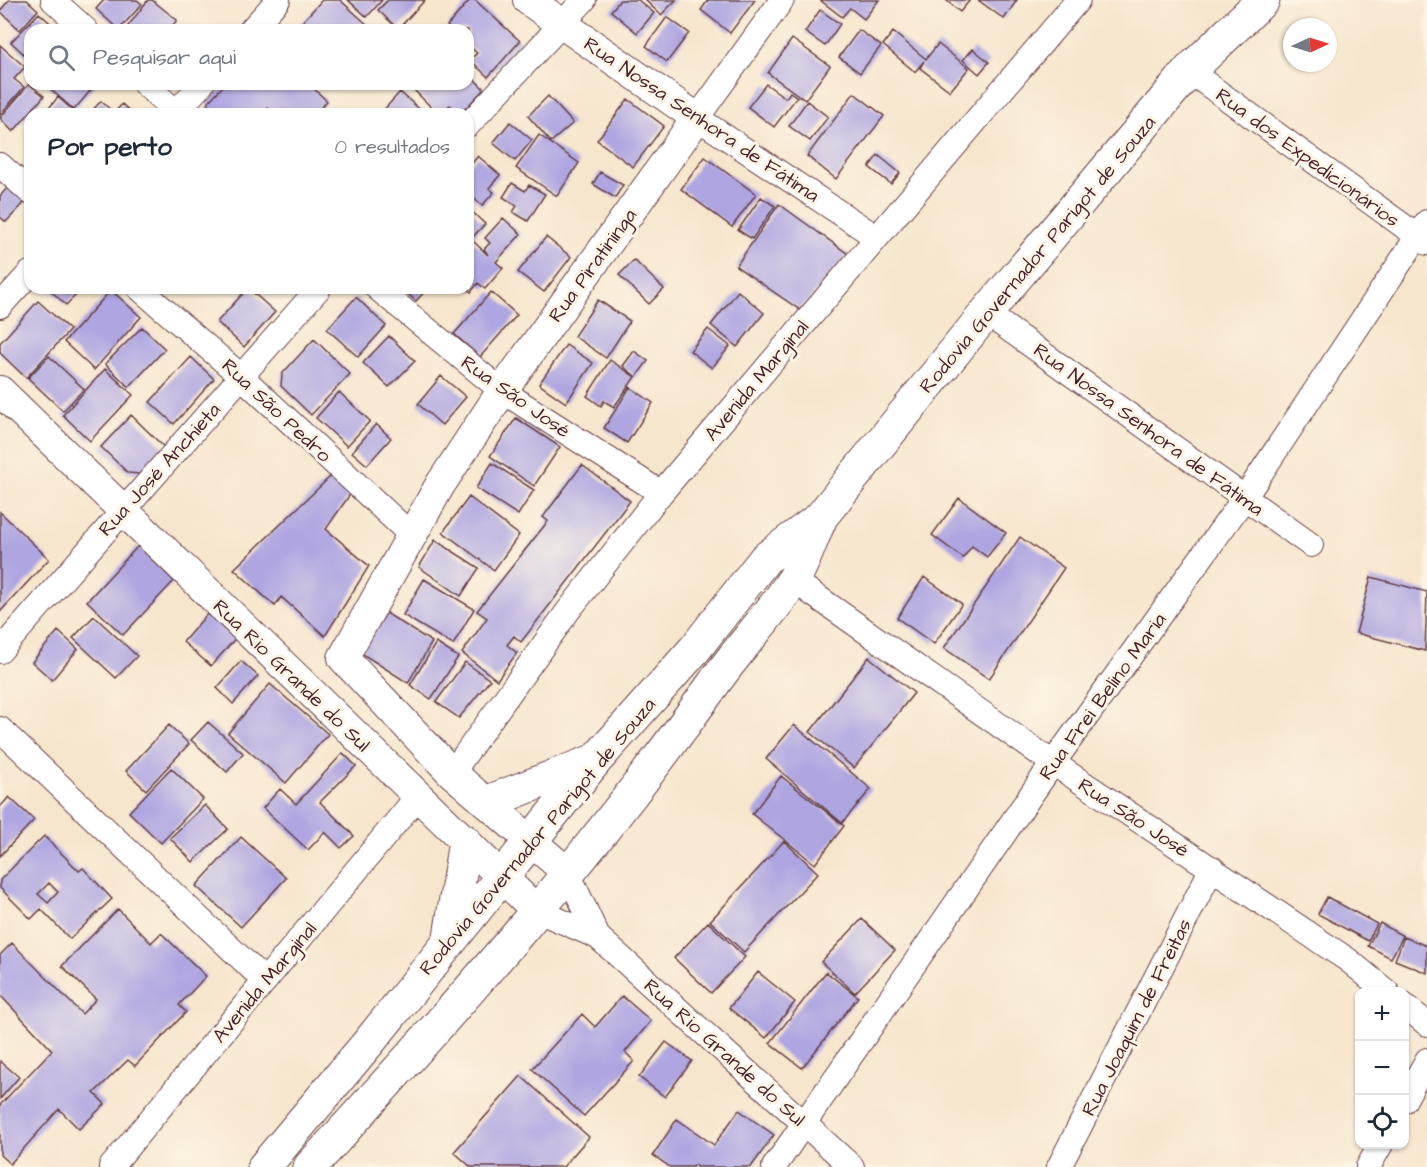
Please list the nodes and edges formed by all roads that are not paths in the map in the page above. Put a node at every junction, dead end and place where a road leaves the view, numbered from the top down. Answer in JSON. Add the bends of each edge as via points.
{"nodes":[{"id":1,"x":53,"y":0,"type":"edge"},
{"id":2,"x":278,"y":0,"type":"edge"},
{"id":3,"x":528,"y":0,"type":"edge"},
{"id":4,"x":584,"y":0,"type":"edge"},
{"id":5,"x":782,"y":0,"type":"edge"},
{"id":6,"x":1078,"y":0,"type":"edge"},
{"id":7,"x":1263,"y":0,"type":"edge"},
{"id":8,"x":79,"y":24,"type":"edge"},
{"id":9,"x":256,"y":24,"type":"edge"},
{"id":10,"x":562,"y":24,"type":"junction"},
{"id":11,"x":1189,"y":70,"type":"junction"},
{"id":12,"x":151,"y":90,"type":"edge"},
{"id":13,"x":197,"y":90,"type":"edge"},
{"id":14,"x":171,"y":108,"type":"edge"},
{"id":15,"x":180,"y":108,"type":"edge"},
{"id":16,"x":697,"y":118,"type":"junction"},
{"id":17,"x":474,"y":119,"type":"edge"},
{"id":18,"x":0,"y":165,"type":"edge"},
{"id":19,"x":24,"y":187,"type":"edge"},
{"id":20,"x":1424,"y":234,"type":"edge"},
{"id":21,"x":876,"y":237,"type":"junction"},
{"id":22,"x":24,"y":280,"type":"edge"},
{"id":23,"x":146,"y":294,"type":"edge"},
{"id":24,"x":314,"y":294,"type":"edge"},
{"id":25,"x":385,"y":294,"type":"edge"},
{"id":26,"x":0,"y":306,"type":"edge"},
{"id":27,"x":986,"y":313,"type":"junction"},
{"id":28,"x":242,"y":377,"type":"junction"},
{"id":29,"x":0,"y":391,"type":"edge"},
{"id":30,"x":502,"y":391,"type":"junction"},
{"id":31,"x":661,"y":493,"type":"junction"},
{"id":32,"x":1245,"y":497,"type":"junction"},
{"id":33,"x":122,"y":510,"type":"junction"},
{"id":34,"x":820,"y":518,"type":"junction"},
{"id":35,"x":411,"y":535,"type":"junction"},
{"id":36,"x":1311,"y":545,"type":"dead end"},
{"id":37,"x":793,"y":580,"type":"junction"},
{"id":38,"x":0,"y":651,"type":"edge"},
{"id":39,"x":0,"y":729,"type":"edge"},
{"id":40,"x":596,"y":760,"type":"junction"},
{"id":41,"x":1053,"y":763,"type":"junction"},
{"id":42,"x":452,"y":773,"type":"junction"},
{"id":43,"x":417,"y":796,"type":"junction"},
{"id":44,"x":488,"y":802,"type":"junction"},
{"id":45,"x":465,"y":842,"type":"junction"},
{"id":46,"x":532,"y":842,"type":"junction"},
{"id":47,"x":1212,"y":868,"type":"junction"},
{"id":48,"x":567,"y":873,"type":"junction"},
{"id":49,"x":501,"y":878,"type":"junction"},
{"id":50,"x":536,"y":910,"type":"junction"},
{"id":51,"x":598,"y":937,"type":"junction"},
{"id":52,"x":450,"y":939,"type":"junction"},
{"id":53,"x":265,"y":981,"type":"junction"},
{"id":54,"x":1381,"y":987,"type":"edge"},
{"id":55,"x":1409,"y":1009,"type":"edge"},
{"id":56,"x":1427,"y":1023,"type":"edge"},
{"id":57,"x":1427,"y":1060,"type":"edge"},
{"id":58,"x":1407,"y":1095,"type":"edge"},
{"id":59,"x":805,"y":1124,"type":"junction"},
{"id":60,"x":1378,"y":1149,"type":"edge"},
{"id":61,"x":111,"y":1167,"type":"edge"},
{"id":62,"x":264,"y":1167,"type":"edge"},
{"id":63,"x":310,"y":1167,"type":"edge"},
{"id":64,"x":774,"y":1167,"type":"edge"},
{"id":65,"x":852,"y":1167,"type":"edge"},
{"id":66,"x":1059,"y":1167,"type":"edge"},
{"id":67,"x":1368,"y":1167,"type":"edge"}],
"edges":[{"from":1,"to":8,"type":"street"},
{"from":2,"to":9,"type":"street"},
{"from":3,"to":10,"type":"street","name":"Rua Nossa Senhora de Fátima"},
{"from":4,"to":10,"type":"street"},
{"from":5,"to":16,"type":"street","name":"Rua Piratininga"},
{"from":6,"to":21,"type":"street","name":"Avenida Marginal"},
{"from":7,"to":11,"type":"main road","name":"Rodovia Governador Parigot de Souza"},
{"from":10,"to":16,"type":"street","name":"Rua Nossa Senhora de Fátima"},
{"from":10,"to":17,"type":"street"},
{"from":11,"to":20,"type":"street","name":"Rua dos Expedicionários"},
{"from":11,"to":27,"type":"main road","name":"Rodovia Governador Parigot de Souza"},
{"from":12,"to":14,"type":"street"},
{"from":13,"to":15,"type":"street"},
{"from":16,"to":21,"type":"street","name":"Rua Nossa Senhora de Fátima"},
{"from":16,"to":30,"type":"street","name":"Rua Piratininga"},
{"from":18,"to":19,"type":"street"},
{"from":20,"to":32,"type":"street","name":"Rua Frei Belino Maria"},
{"from":21,"to":31,"type":"street","name":"Avenida Marginal"},
{"from":22,"to":26,"type":"street"},
{"from":23,"to":28,"type":"street","name":"Rua São Pedro"},
{"from":24,"to":28,"type":"street","name":"Rua José Anchieta"},
{"from":25,"to":30,"type":"street","name":"Rua São José"},
{"from":27,"to":32,"type":"street","name":"Rua Nossa Senhora de Fátima"},
{"from":27,"to":34,"type":"main road","name":"Rodovia Governador Parigot de Souza"},
{"from":28,"to":33,"type":"street","name":"Rua José Anchieta"},
{"from":28,"to":35,"type":"street","name":"Rua São Pedro"},
{"from":29,"to":33,"type":"street","name":"Rua Rio Grande do Sul"},
{"from":30,"to":31,"type":"street","name":"Rua São José"},
{"from":30,"to":35,"type":"street","name":"Rua Piratininga"},
{"from":31,"to":42,"type":"street","name":"Avenida Marginal","via":[[568,610]]},
{"from":32,"to":36,"type":"street","name":"Rua Nossa Senhora de Fátima"},
{"from":32,"to":41,"type":"street","name":"Rua Frei Belino Maria"},
{"from":33,"to":38,"type":"street","name":"Rua José Anchieta"},
{"from":33,"to":43,"type":"street","name":"Rua Rio Grande do Sul"},
{"from":34,"to":37,"type":"main road","name":"Rodovia Governador Parigot de Souza"},
{"from":34,"to":40,"type":"main road","name":"Rodovia Governador Parigot de Souza","via":[[765,559],[694,650]]},
{"from":35,"to":42,"type":"street","name":"Rua Piratininga","via":[[343,658]]},
{"from":37,"to":41,"type":"street","name":"Rua São José"},
{"from":37,"to":48,"type":"main road","name":"Rodovia Governador Parigot de Souza","via":[[676,737]]},
{"from":39,"to":53,"type":"street"},
{"from":40,"to":44,"type":"main road"},
{"from":40,"to":46,"type":"main road","name":"Rodovia Governador Parigot de Souza"},
{"from":41,"to":47,"type":"street","name":"Rua São José"},
{"from":41,"to":59,"type":"street","name":"Rua Frei Belino Maria"},
{"from":42,"to":44,"type":"street"},
{"from":43,"to":45,"type":"street","name":"Rua Rio Grande do Sul"},
{"from":43,"to":53,"type":"street","name":"Avenida Marginal"},
{"from":44,"to":46,"type":"street"},
{"from":45,"to":49,"type":"street","name":"Rua Rio Grande do Sul"},
{"from":45,"to":52,"type":"main road"},
{"from":46,"to":48,"type":"street"},
{"from":46,"to":49,"type":"main road","name":"Rodovia Governador Parigot de Souza"},
{"from":47,"to":54,"type":"street","name":"Rua São José","via":[[1348,960]]},
{"from":47,"to":66,"type":"street","name":"Rua Joaquim de Freitas"},
{"from":48,"to":50,"type":"main road","name":"Rodovia Governador Parigot de Souza"},
{"from":48,"to":51,"type":"street","name":"Rua Rio Grande do Sul"},
{"from":49,"to":50,"type":"street","name":"Rua Rio Grande do Sul"},
{"from":49,"to":52,"type":"main road","name":"Rodovia Governador Parigot de Souza"},
{"from":50,"to":51,"type":"street","name":"Rua Rio Grande do Sul"},
{"from":50,"to":63,"type":"main road","name":"Rodovia Governador Parigot de Souza","via":[[411,1057]]},
{"from":51,"to":59,"type":"street","name":"Rua Rio Grande do Sul"},
{"from":52,"to":62,"type":"main road","name":"Rodovia Governador Parigot de Souza"},
{"from":53,"to":61,"type":"street","name":"Avenida Marginal"},
{"from":55,"to":56,"type":"street"},
{"from":57,"to":58,"type":"street"},
{"from":59,"to":64,"type":"street","name":"Rua Frei Belino Maria"},
{"from":59,"to":65,"type":"street","name":"Rua Rio Grande do Sul"},
{"from":60,"to":67,"type":"street"}]}
